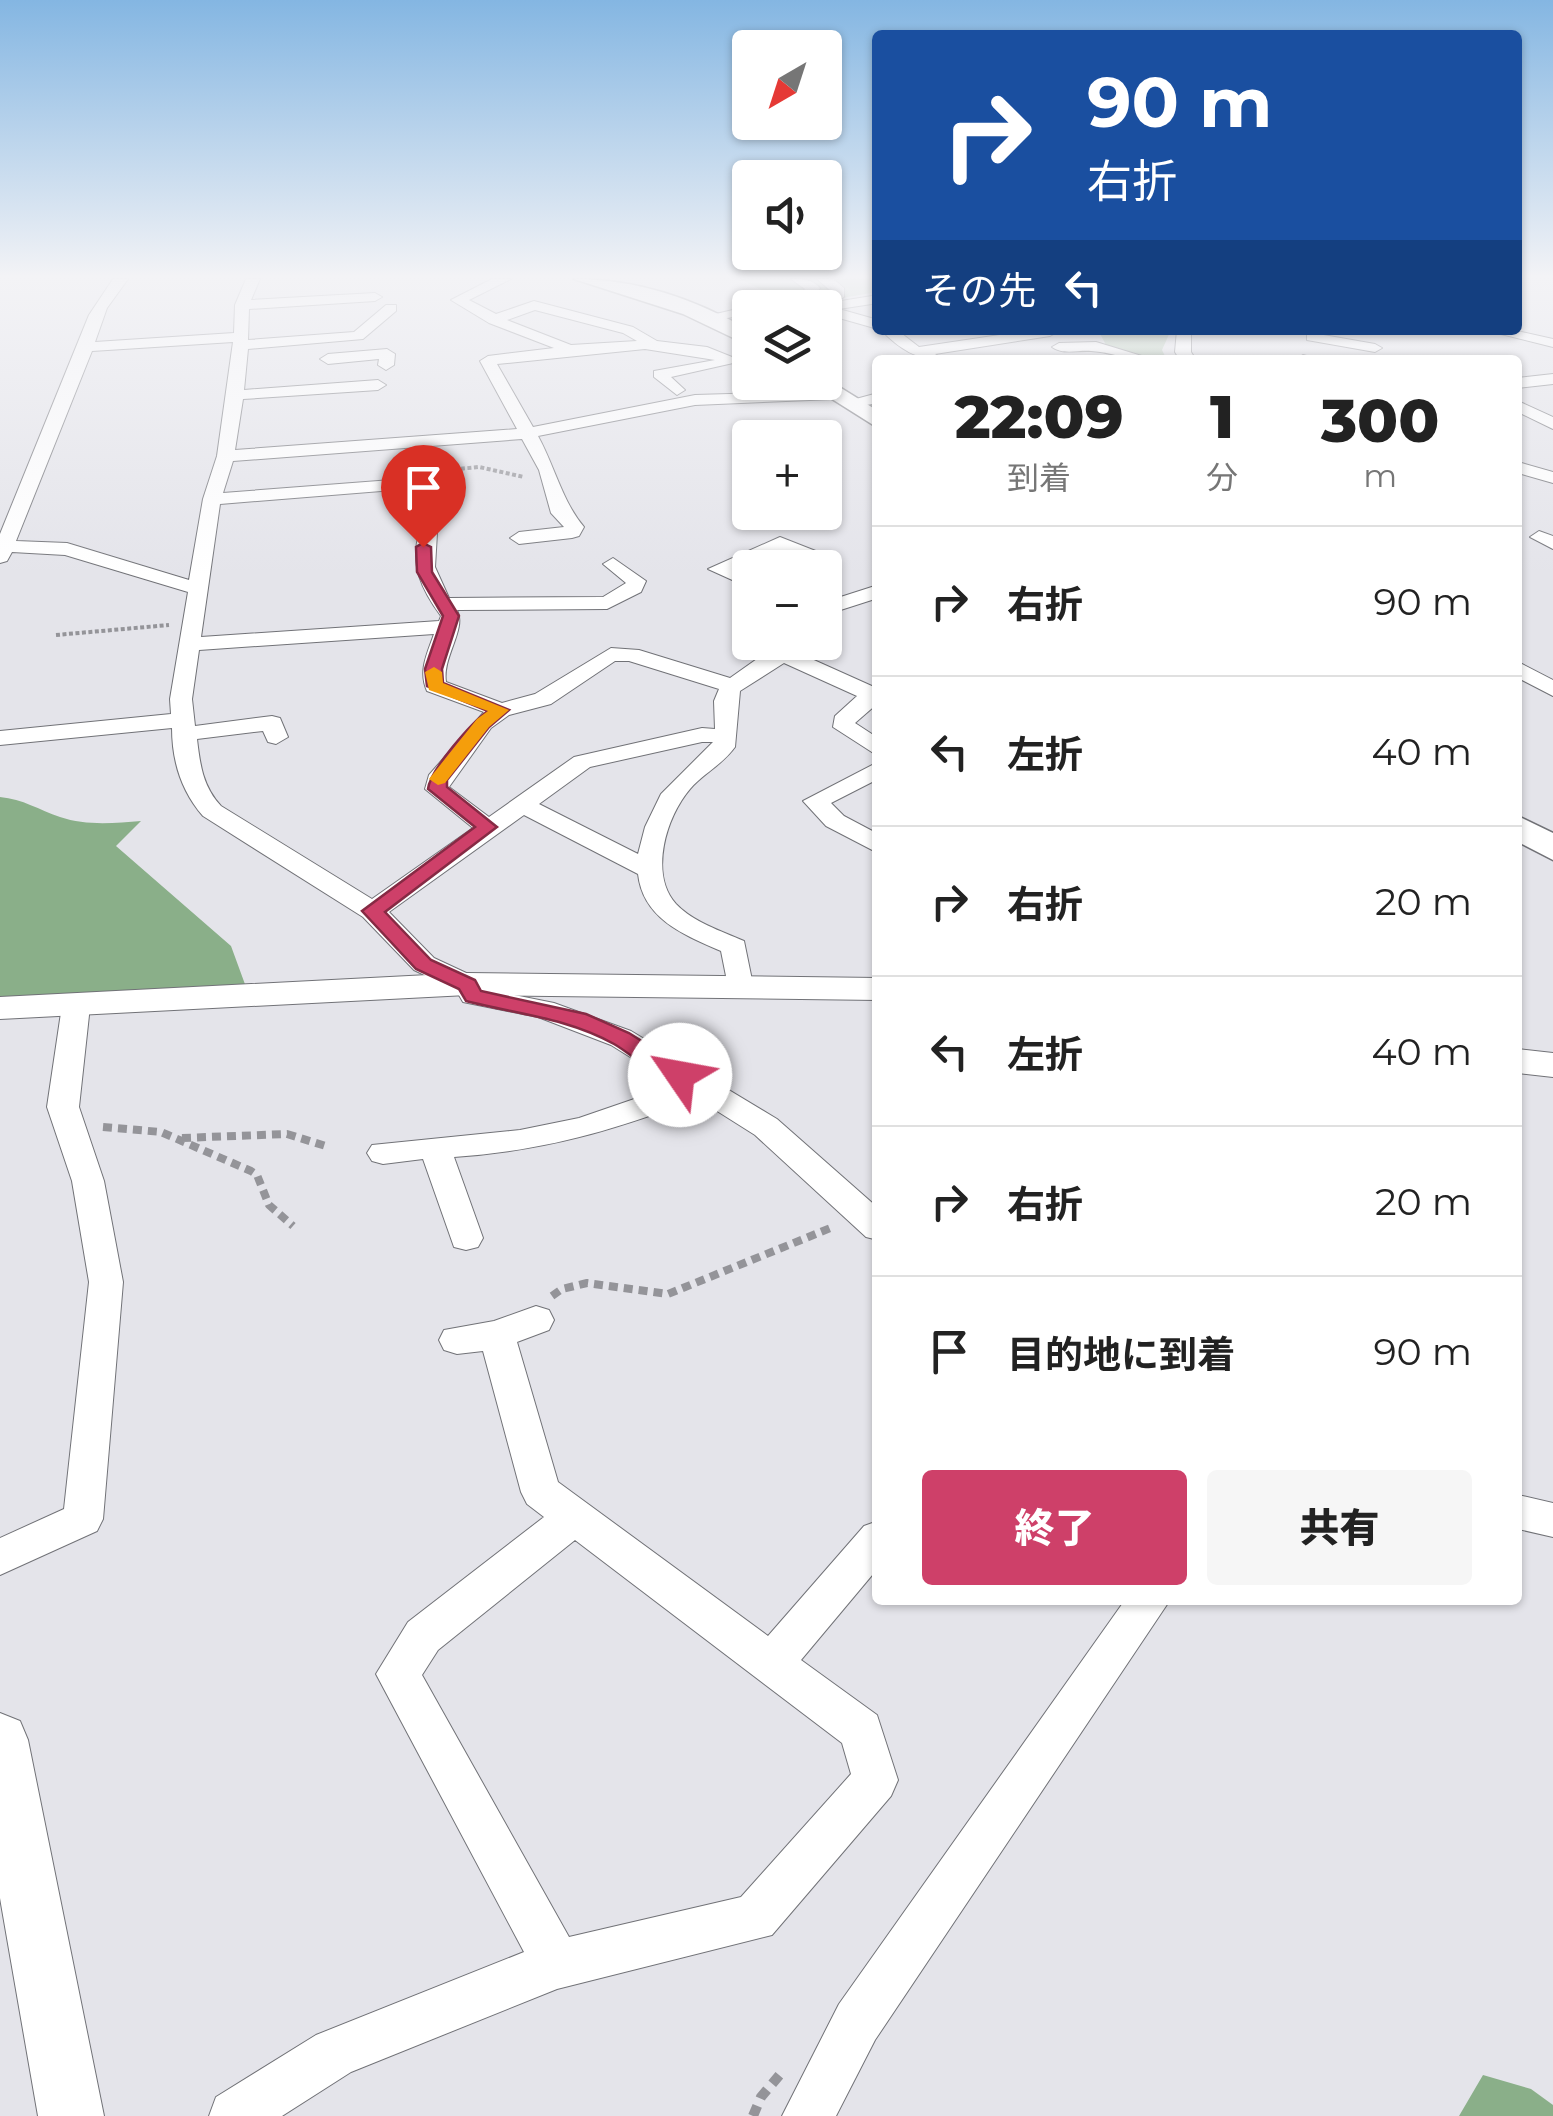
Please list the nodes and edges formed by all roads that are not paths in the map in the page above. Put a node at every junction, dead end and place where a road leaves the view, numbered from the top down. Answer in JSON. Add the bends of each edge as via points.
{"nodes":[{"id":1,"x":73,"y":378,"type":"edge"},
{"id":2,"x":238,"y":378,"type":"edge"},
{"id":3,"x":507,"y":378,"type":"edge"},
{"id":4,"x":663,"y":378,"type":"edge"},
{"id":5,"x":1553,"y":380,"type":"edge"},
{"id":6,"x":1522,"y":383,"type":"edge"},
{"id":7,"x":378,"y":386,"type":"dead end"},
{"id":8,"x":677,"y":390,"type":"dead end"},
{"id":9,"x":235,"y":394,"type":"junction"},
{"id":10,"x":858,"y":400,"type":"edge"},
{"id":11,"x":1522,"y":408,"type":"edge"},
{"id":12,"x":1553,"y":424,"type":"edge"},
{"id":13,"x":529,"y":433,"type":"junction"},
{"id":14,"x":226,"y":456,"type":"junction"},
{"id":15,"x":1522,"y":467,"type":"edge"},
{"id":16,"x":1553,"y":478,"type":"edge"},
{"id":17,"x":432,"y":484,"type":"road end"},
{"id":18,"x":212,"y":499,"type":"junction"},
{"id":19,"x":428,"y":533,"type":"dead end"},
{"id":20,"x":519,"y":538,"type":"dead end"},
{"id":21,"x":1,"y":550,"type":"edge"},
{"id":22,"x":763,"y":550,"type":"edge"},
{"id":23,"x":800,"y":550,"type":"edge"},
{"id":24,"x":732,"y":563,"type":"edge"},
{"id":25,"x":613,"y":564,"type":"dead end"},
{"id":26,"x":732,"y":575,"type":"edge"},
{"id":27,"x":199,"y":588,"type":"junction"},
{"id":28,"x":872,"y":592,"type":"edge"},
{"id":29,"x":842,"y":603,"type":"edge"},
{"id":30,"x":442,"y":604,"type":"junction"},
{"id":31,"x":450,"y":627,"type":"junction"},
{"id":32,"x":192,"y":633,"type":"junction"},
{"id":33,"x":770,"y":660,"type":"edge"},
{"id":34,"x":809,"y":660,"type":"edge"},
{"id":35,"x":1522,"y":672,"type":"edge"},
{"id":36,"x":731,"y":686,"type":"junction"},
{"id":37,"x":1553,"y":689,"type":"edge"},
{"id":38,"x":501,"y":710,"type":"junction"},
{"id":39,"x":182,"y":727,"type":"junction"},
{"id":40,"x":727,"y":736,"type":"junction"},
{"id":41,"x":276,"y":737,"type":"dead end"},
{"id":42,"x":0,"y":738,"type":"edge"},
{"id":43,"x":872,"y":745,"type":"edge"},
{"id":44,"x":872,"y":772,"type":"edge"},
{"id":45,"x":521,"y":804,"type":"junction"},
{"id":46,"x":487,"y":827,"type":"junction"},
{"id":47,"x":1522,"y":830,"type":"edge"},
{"id":48,"x":872,"y":842,"type":"edge"},
{"id":49,"x":1553,"y":849,"type":"edge"},
{"id":50,"x":652,"y":871,"type":"junction"},
{"id":51,"x":372,"y":911,"type":"junction"},
{"id":52,"x":467,"y":984,"type":"junction"},
{"id":53,"x":739,"y":985,"type":"junction"},
{"id":54,"x":872,"y":989,"type":"edge"},
{"id":55,"x":76,"y":1006,"type":"junction"},
{"id":56,"x":0,"y":1008,"type":"edge"},
{"id":57,"x":1522,"y":1061,"type":"edge"},
{"id":58,"x":1553,"y":1065,"type":"edge"},
{"id":59,"x":697,"y":1088,"type":"junction"},
{"id":60,"x":434,"y":1147,"type":"junction"},
{"id":61,"x":383,"y":1153,"type":"dead end"},
{"id":62,"x":870,"y":1222,"type":"edge"},
{"id":63,"x":466,"y":1238,"type":"dead end"},
{"id":64,"x":497,"y":1332,"type":"road end"},
{"id":65,"x":1522,"y":1513,"type":"edge"},
{"id":66,"x":574,"y":1517,"type":"junction"},
{"id":67,"x":1553,"y":1520,"type":"edge"},
{"id":68,"x":872,"y":1545,"type":"edge"},
{"id":69,"x":0,"y":1557,"type":"edge"},
{"id":70,"x":1146,"y":1605,"type":"edge"},
{"id":71,"x":771,"y":1664,"type":"junction"},
{"id":72,"x":0,"y":1740,"type":"edge"},
{"id":73,"x":557,"y":1964,"type":"junction"},
{"id":74,"x":72,"y":2116,"type":"edge"},
{"id":75,"x":236,"y":2116,"type":"edge"},
{"id":76,"x":808,"y":2116,"type":"edge"}],
"edges":[{"from":1,"to":21,"type":"street"},
{"from":2,"to":9,"type":"street"},
{"from":3,"to":13,"type":"street"},
{"from":4,"to":8,"type":"street"},
{"from":5,"to":6,"type":"street"},
{"from":7,"to":9,"type":"street"},
{"from":9,"to":14,"type":"street"},
{"from":10,"to":13,"type":"street","via":[[695,400]]},
{"from":11,"to":12,"type":"street"},
{"from":13,"to":14,"type":"street"},
{"from":13,"to":20,"type":"street","via":[[560,513],[575,527]]},
{"from":14,"to":18,"type":"street"},
{"from":15,"to":16,"type":"street"},
{"from":17,"to":18,"type":"street"},
{"from":18,"to":27,"type":"street"},
{"from":19,"to":30,"type":"street","via":[[424,572]]},
{"from":21,"to":27,"type":"street","via":[[67,549]]},
{"from":22,"to":23,"type":"street","via":[[780,543]]},
{"from":24,"to":26,"type":"street","via":[[718,569]]},
{"from":25,"to":30,"type":"street","via":[[636,580],[608,603]]},
{"from":27,"to":32,"type":"street"},
{"from":28,"to":29,"type":"street"},
{"from":30,"to":31,"type":"street"},
{"from":31,"to":32,"type":"street"},
{"from":31,"to":38,"type":"street","via":[[433,669],[435,686]]},
{"from":32,"to":39,"type":"street"},
{"from":33,"to":36,"type":"street"},
{"from":34,"to":43,"type":"street","via":[[866,692],[869,700],[843,721]]},
{"from":35,"to":37,"type":"street"},
{"from":36,"to":38,"type":"street","via":[[612,654],[543,699]]},
{"from":36,"to":40,"type":"street"},
{"from":38,"to":46,"type":"street","via":[[438,780],[446,798]]},
{"from":39,"to":41,"type":"street","via":[[272,723]]},
{"from":39,"to":42,"type":"street"},
{"from":39,"to":51,"type":"street","via":[[198,797],[212,811]]},
{"from":40,"to":45,"type":"street","via":[[702,735],[582,762]]},
{"from":40,"to":50,"type":"street","via":[[666,804],[652,839]]},
{"from":44,"to":48,"type":"street","via":[[815,800],[835,821]]},
{"from":45,"to":46,"type":"street"},
{"from":45,"to":50,"type":"street"},
{"from":46,"to":51,"type":"street"},
{"from":47,"to":49,"type":"main road"},
{"from":50,"to":53,"type":"street","via":[[667,910],[734,947]]},
{"from":51,"to":52,"type":"street","via":[[424,964]]},
{"from":52,"to":53,"type":"street"},
{"from":52,"to":55,"type":"street"},
{"from":52,"to":59,"type":"street","via":[[473,996],[578,1019],[663,1062]]},
{"from":53,"to":54,"type":"street"},
{"from":55,"to":56,"type":"street"},
{"from":55,"to":69,"type":"street","via":[[64,1106],[88,1181],[106,1282],[84,1519]]},
{"from":57,"to":58,"type":"street"},
{"from":59,"to":60,"type":"street","via":[[584,1128]]},
{"from":59,"to":62,"type":"street","via":[[766,1127]]},
{"from":60,"to":61,"type":"street"},
{"from":60,"to":63,"type":"street"},
{"from":64,"to":66,"type":"street","via":[[540,1492]]},
{"from":65,"to":67,"type":"street"},
{"from":66,"to":71,"type":"street"},
{"from":66,"to":73,"type":"street","via":[[424,1636],[398,1674]]},
{"from":68,"to":71,"type":"street"},
{"from":70,"to":76,"type":"street","via":[[856,2022]]},
{"from":71,"to":73,"type":"street","via":[[861,1730],[875,1780],[756,1918]]},
{"from":72,"to":74,"type":"street"},
{"from":73,"to":75,"type":"street","via":[[334,2053]]}]}
